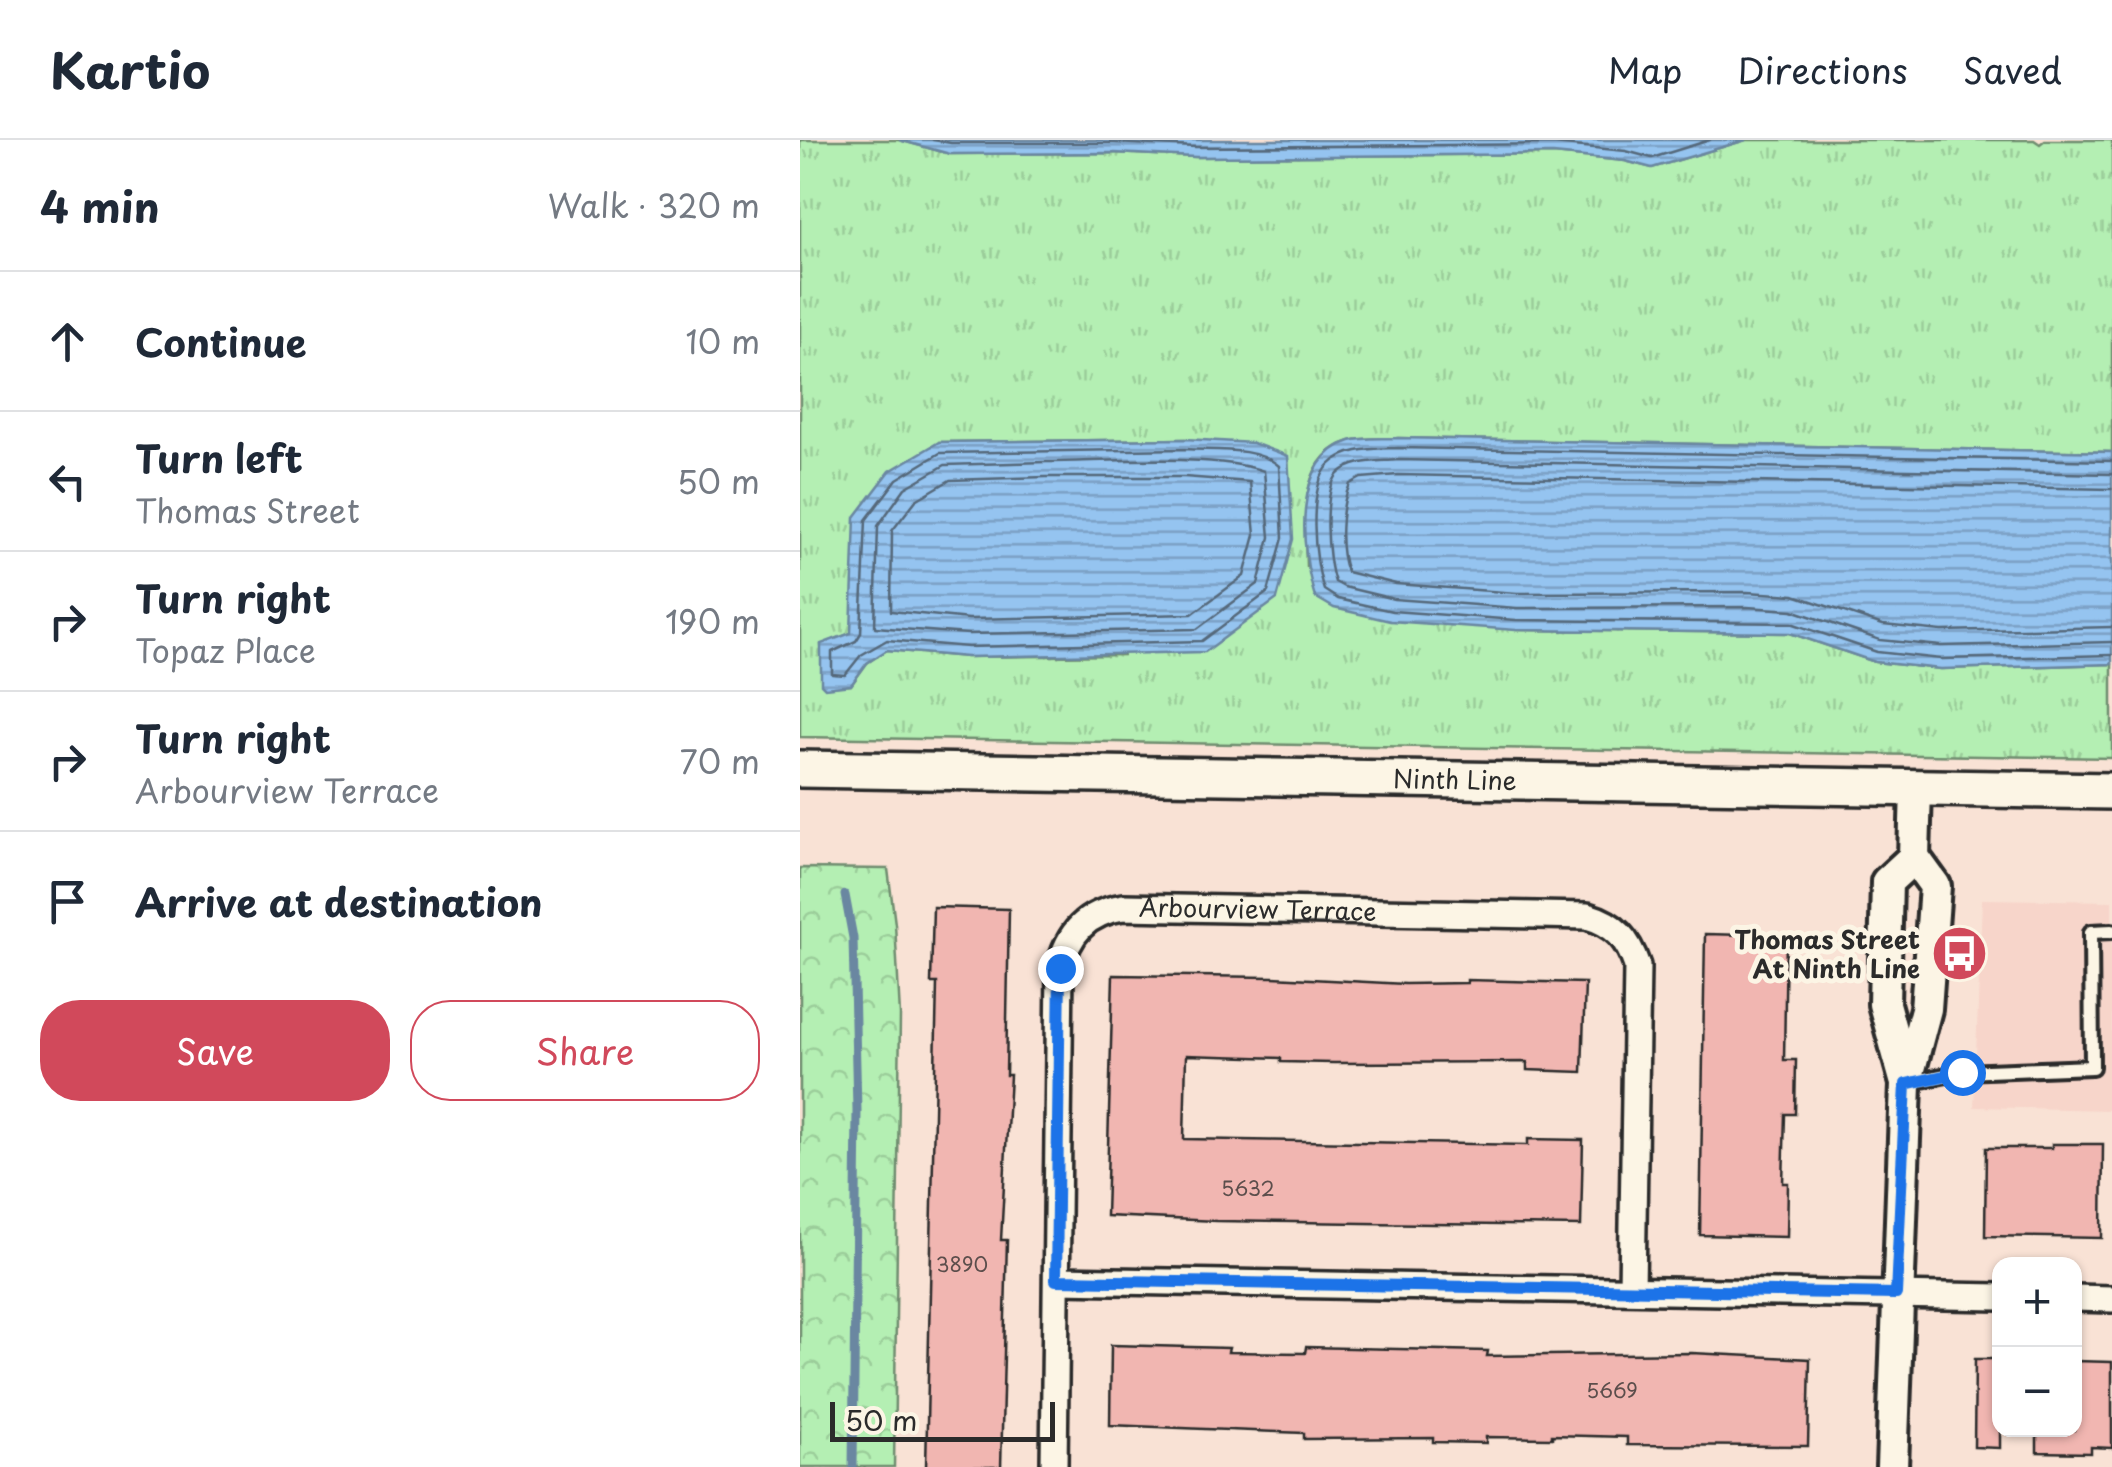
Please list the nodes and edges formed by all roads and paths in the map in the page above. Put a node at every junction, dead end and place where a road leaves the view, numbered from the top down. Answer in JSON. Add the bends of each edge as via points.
{"nodes":[{"id":1,"x":800,"y":769,"type":"edge"},
{"id":2,"x":1916,"y":788,"type":"junction"},
{"id":3,"x":2112,"y":791,"type":"edge"},
{"id":4,"x":1914,"y":857,"type":"junction"},
{"id":5,"x":2112,"y":932,"type":"edge"},
{"id":6,"x":1906,"y":1084,"type":"junction"},
{"id":7,"x":1056,"y":1280,"type":"junction"},
{"id":8,"x":1632,"y":1290,"type":"junction"},
{"id":9,"x":1896,"y":1294,"type":"junction"},
{"id":10,"x":1992,"y":1297,"type":"edge"},
{"id":11,"x":2082,"y":1298,"type":"edge"},
{"id":12,"x":2112,"y":1299,"type":"edge"},
{"id":13,"x":1054,"y":1467,"type":"edge"},
{"id":14,"x":1892,"y":1467,"type":"edge"}],
"edges":[{"from":1,"to":2,"type":"main road","name":"Ninth Line"},
{"from":2,"to":3,"type":"main road","name":"Ninth Line"},
{"from":2,"to":4,"type":"street"},
{"from":4,"to":6,"type":"street","via":[[1935,886],[1926,1009]]},
{"from":4,"to":6,"type":"street","via":[[1888,882],[1884,1004]]},
{"from":5,"to":6,"type":"lane","via":[[2091,932],[2092,1068],[1962,1072]]},
{"from":6,"to":9,"type":"street"},
{"from":7,"to":8,"type":"street"},
{"from":7,"to":8,"type":"street","name":"Arbourview Terrace","via":[[1060,968],[1076,929],[1104,910],[1123,907],[1587,916],[1606,922],[1637,966]]},
{"from":7,"to":13,"type":"street","name":"Arbourview Terrace"},
{"from":8,"to":9,"type":"street"},
{"from":9,"to":10,"type":"street"},
{"from":9,"to":14,"type":"street"},
{"from":11,"to":12,"type":"street"}]}
